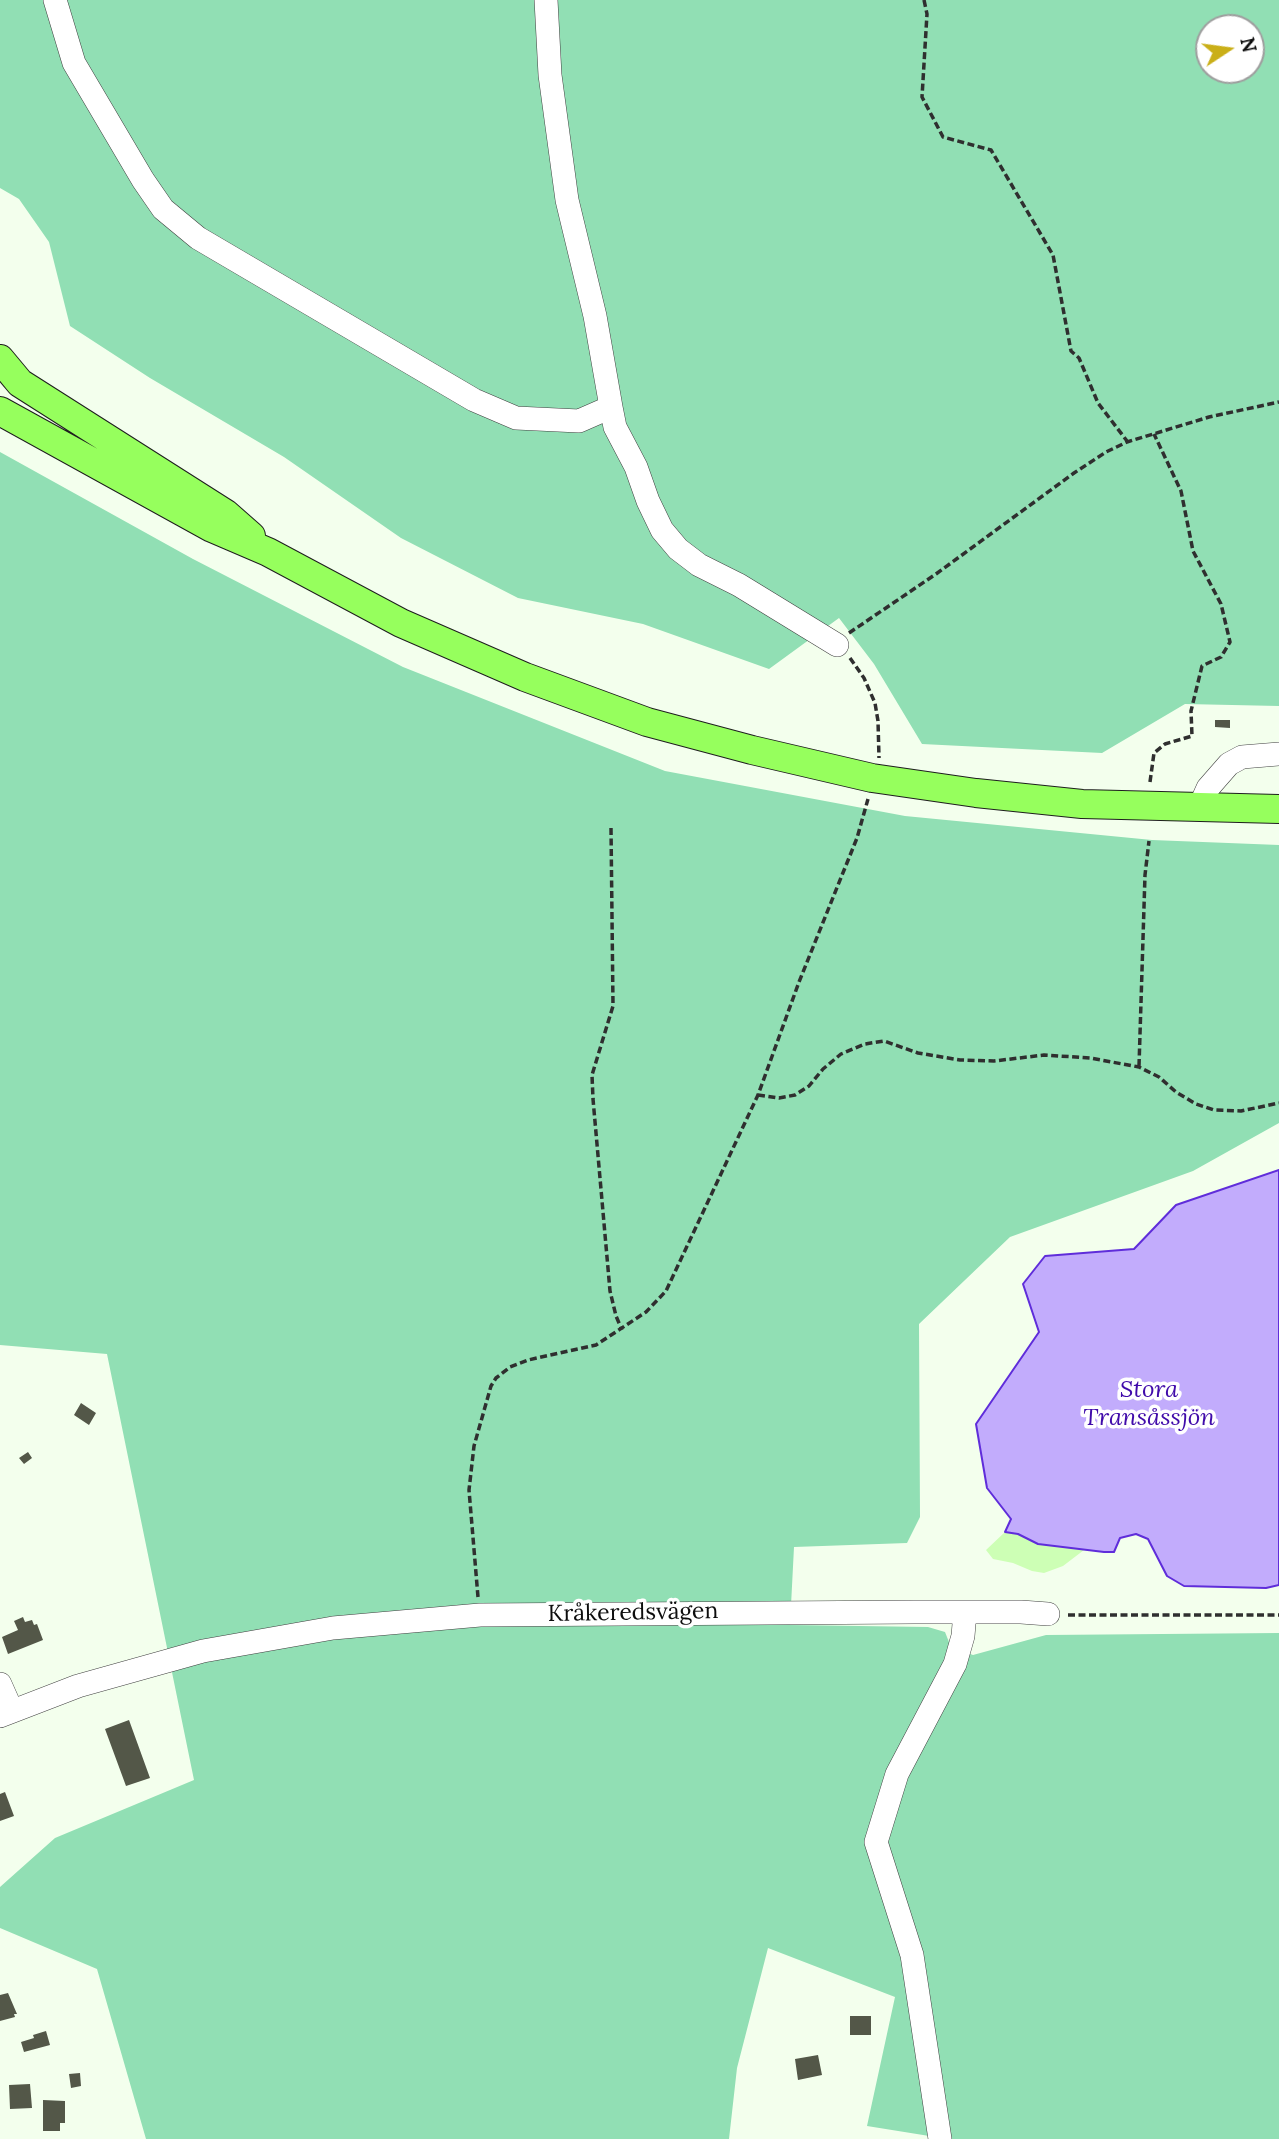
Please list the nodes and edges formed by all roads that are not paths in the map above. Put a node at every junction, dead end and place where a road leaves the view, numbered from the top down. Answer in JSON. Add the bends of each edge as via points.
{"nodes":[{"id":1,"x":55,"y":0,"type":"edge"},
{"id":2,"x":546,"y":0,"type":"edge"},
{"id":3,"x":0,"y":359,"type":"edge"},
{"id":4,"x":611,"y":407,"type":"junction"},
{"id":5,"x":0,"y":411,"type":"edge"},
{"id":6,"x":0,"y":426,"type":"edge"},
{"id":7,"x":53,"y":442,"type":"junction"},
{"id":8,"x":268,"y":552,"type":"junction"},
{"id":9,"x":837,"y":645,"type":"road end"},
{"id":10,"x":1279,"y":754,"type":"edge"},
{"id":11,"x":1199,"y":808,"type":"junction"},
{"id":12,"x":1279,"y":809,"type":"edge"},
{"id":13,"x":965,"y":1612,"type":"junction"},
{"id":14,"x":1048,"y":1614,"type":"road end"},
{"id":15,"x":0,"y":1684,"type":"edge"},
{"id":16,"x":6,"y":1713,"type":"edge"},
{"id":17,"x":940,"y":2139,"type":"edge"}],
"edges":[{"from":1,"to":4,"type":"street","via":[[74,63],[143,180],[163,209],[198,238],[474,400],[516,418],[579,421]]},
{"from":2,"to":4,"type":"street","via":[[550,75],[567,200]]},
{"from":3,"to":8,"type":"main road","via":[[20,383],[226,514]]},
{"from":4,"to":9,"type":"street","via":[[615,427],[648,501],[678,549]]},
{"from":5,"to":7,"type":"main road"},
{"from":6,"to":7,"type":"main road"},
{"from":7,"to":8,"type":"main road","via":[[212,528]]},
{"from":8,"to":11,"type":"main road","via":[[401,623],[525,677],[647,722],[872,778],[1082,804]]},
{"from":10,"to":11,"type":"street","via":[[1242,757],[1229,764],[1208,788]]},
{"from":11,"to":12,"type":"main road"},
{"from":13,"to":14,"type":"street","name":"Kråkeredsvägen"},
{"from":13,"to":16,"type":"street","name":"Kråkeredsvägen","via":[[480,1615],[333,1628],[203,1651],[78,1686]]},
{"from":13,"to":17,"type":"street","via":[[956,1664],[897,1774],[876,1842],[912,1955]]},
{"from":15,"to":16,"type":"street"}]}
